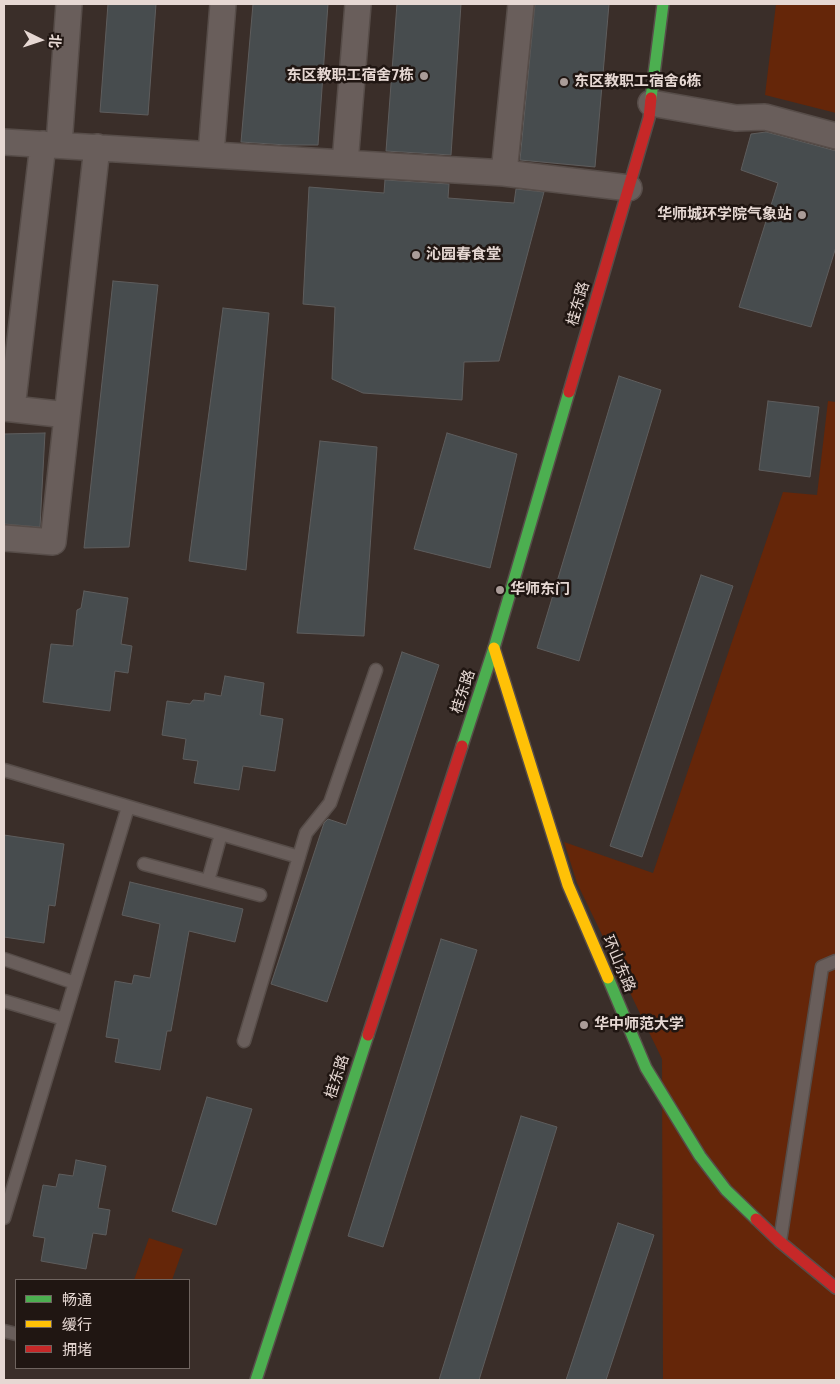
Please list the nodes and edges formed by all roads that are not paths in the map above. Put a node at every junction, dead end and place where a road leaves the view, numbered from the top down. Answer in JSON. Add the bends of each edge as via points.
{"nodes":[{"id":1,"x":69,"y":4,"type":"edge"},
{"id":2,"x":223,"y":4,"type":"edge"},
{"id":3,"x":358,"y":4,"type":"edge"},
{"id":4,"x":521,"y":4,"type":"edge"},
{"id":5,"x":663,"y":4,"type":"edge"},
{"id":6,"x":651,"y":103,"type":"junction"},
{"id":7,"x":836,"y":136,"type":"edge"},
{"id":8,"x":4,"y":142,"type":"edge"},
{"id":9,"x":51,"y":144,"type":"junction"},
{"id":10,"x":98,"y":147,"type":"junction"},
{"id":11,"x":211,"y":154,"type":"junction"},
{"id":12,"x":345,"y":163,"type":"junction"},
{"id":13,"x":504,"y":173,"type":"junction"},
{"id":14,"x":630,"y":188,"type":"junction"},
{"id":15,"x":8,"y":408,"type":"edge"},
{"id":16,"x":67,"y":416,"type":"junction"},
{"id":17,"x":4,"y":538,"type":"edge"},
{"id":18,"x":494,"y":648,"type":"junction"},
{"id":19,"x":376,"y":670,"type":"dead end"},
{"id":20,"x":4,"y":770,"type":"edge"},
{"id":21,"x":128,"y":807,"type":"junction"},
{"id":22,"x":221,"y":834,"type":"junction"},
{"id":23,"x":299,"y":857,"type":"junction"},
{"id":24,"x":144,"y":864,"type":"dead end"},
{"id":25,"x":208,"y":881,"type":"junction"},
{"id":26,"x":260,"y":895,"type":"dead end"},
{"id":27,"x":4,"y":959,"type":"edge"},
{"id":28,"x":836,"y":961,"type":"edge"},
{"id":29,"x":75,"y":982,"type":"junction"},
{"id":30,"x":4,"y":1001,"type":"edge"},
{"id":31,"x":64,"y":1019,"type":"junction"},
{"id":32,"x":244,"y":1041,"type":"dead end"},
{"id":33,"x":4,"y":1218,"type":"edge"},
{"id":34,"x":779,"y":1241,"type":"junction"},
{"id":35,"x":836,"y":1288,"type":"edge"},
{"id":36,"x":256,"y":1380,"type":"edge"}],
"edges":[{"from":1,"to":9,"type":"street"},
{"from":2,"to":11,"type":"street"},
{"from":3,"to":12,"type":"street"},
{"from":4,"to":13,"type":"street"},
{"from":5,"to":6,"type":"street","name":"桂东路"},
{"from":6,"to":7,"type":"street","via":[[736,118],[765,117]]},
{"from":6,"to":14,"type":"street","name":"桂东路"},
{"from":8,"to":9,"type":"street"},
{"from":9,"to":10,"type":"street"},
{"from":9,"to":15,"type":"street"},
{"from":10,"to":11,"type":"street"},
{"from":10,"to":16,"type":"street"},
{"from":11,"to":12,"type":"street"},
{"from":12,"to":13,"type":"street"},
{"from":13,"to":14,"type":"street"},
{"from":14,"to":18,"type":"street","name":"桂东路"},
{"from":15,"to":16,"type":"street"},
{"from":16,"to":17,"type":"street","via":[[53,542]]},
{"from":18,"to":34,"type":"street","name":"环山东路","via":[[568,885],[646,1068],[674,1116],[726,1190]]},
{"from":18,"to":36,"type":"street","name":"桂东路"},
{"from":19,"to":23,"type":"lane","via":[[330,804],[306,833]]},
{"from":20,"to":21,"type":"lane"},
{"from":21,"to":22,"type":"lane"},
{"from":21,"to":29,"type":"lane"},
{"from":22,"to":23,"type":"lane"},
{"from":22,"to":25,"type":"lane"},
{"from":23,"to":32,"type":"lane"},
{"from":24,"to":25,"type":"lane"},
{"from":25,"to":26,"type":"lane"},
{"from":27,"to":29,"type":"lane"},
{"from":28,"to":34,"type":"lane","via":[[822,967]]},
{"from":29,"to":31,"type":"lane"},
{"from":30,"to":31,"type":"lane"},
{"from":31,"to":33,"type":"lane"},
{"from":34,"to":35,"type":"street","name":"环山东路"}]}
